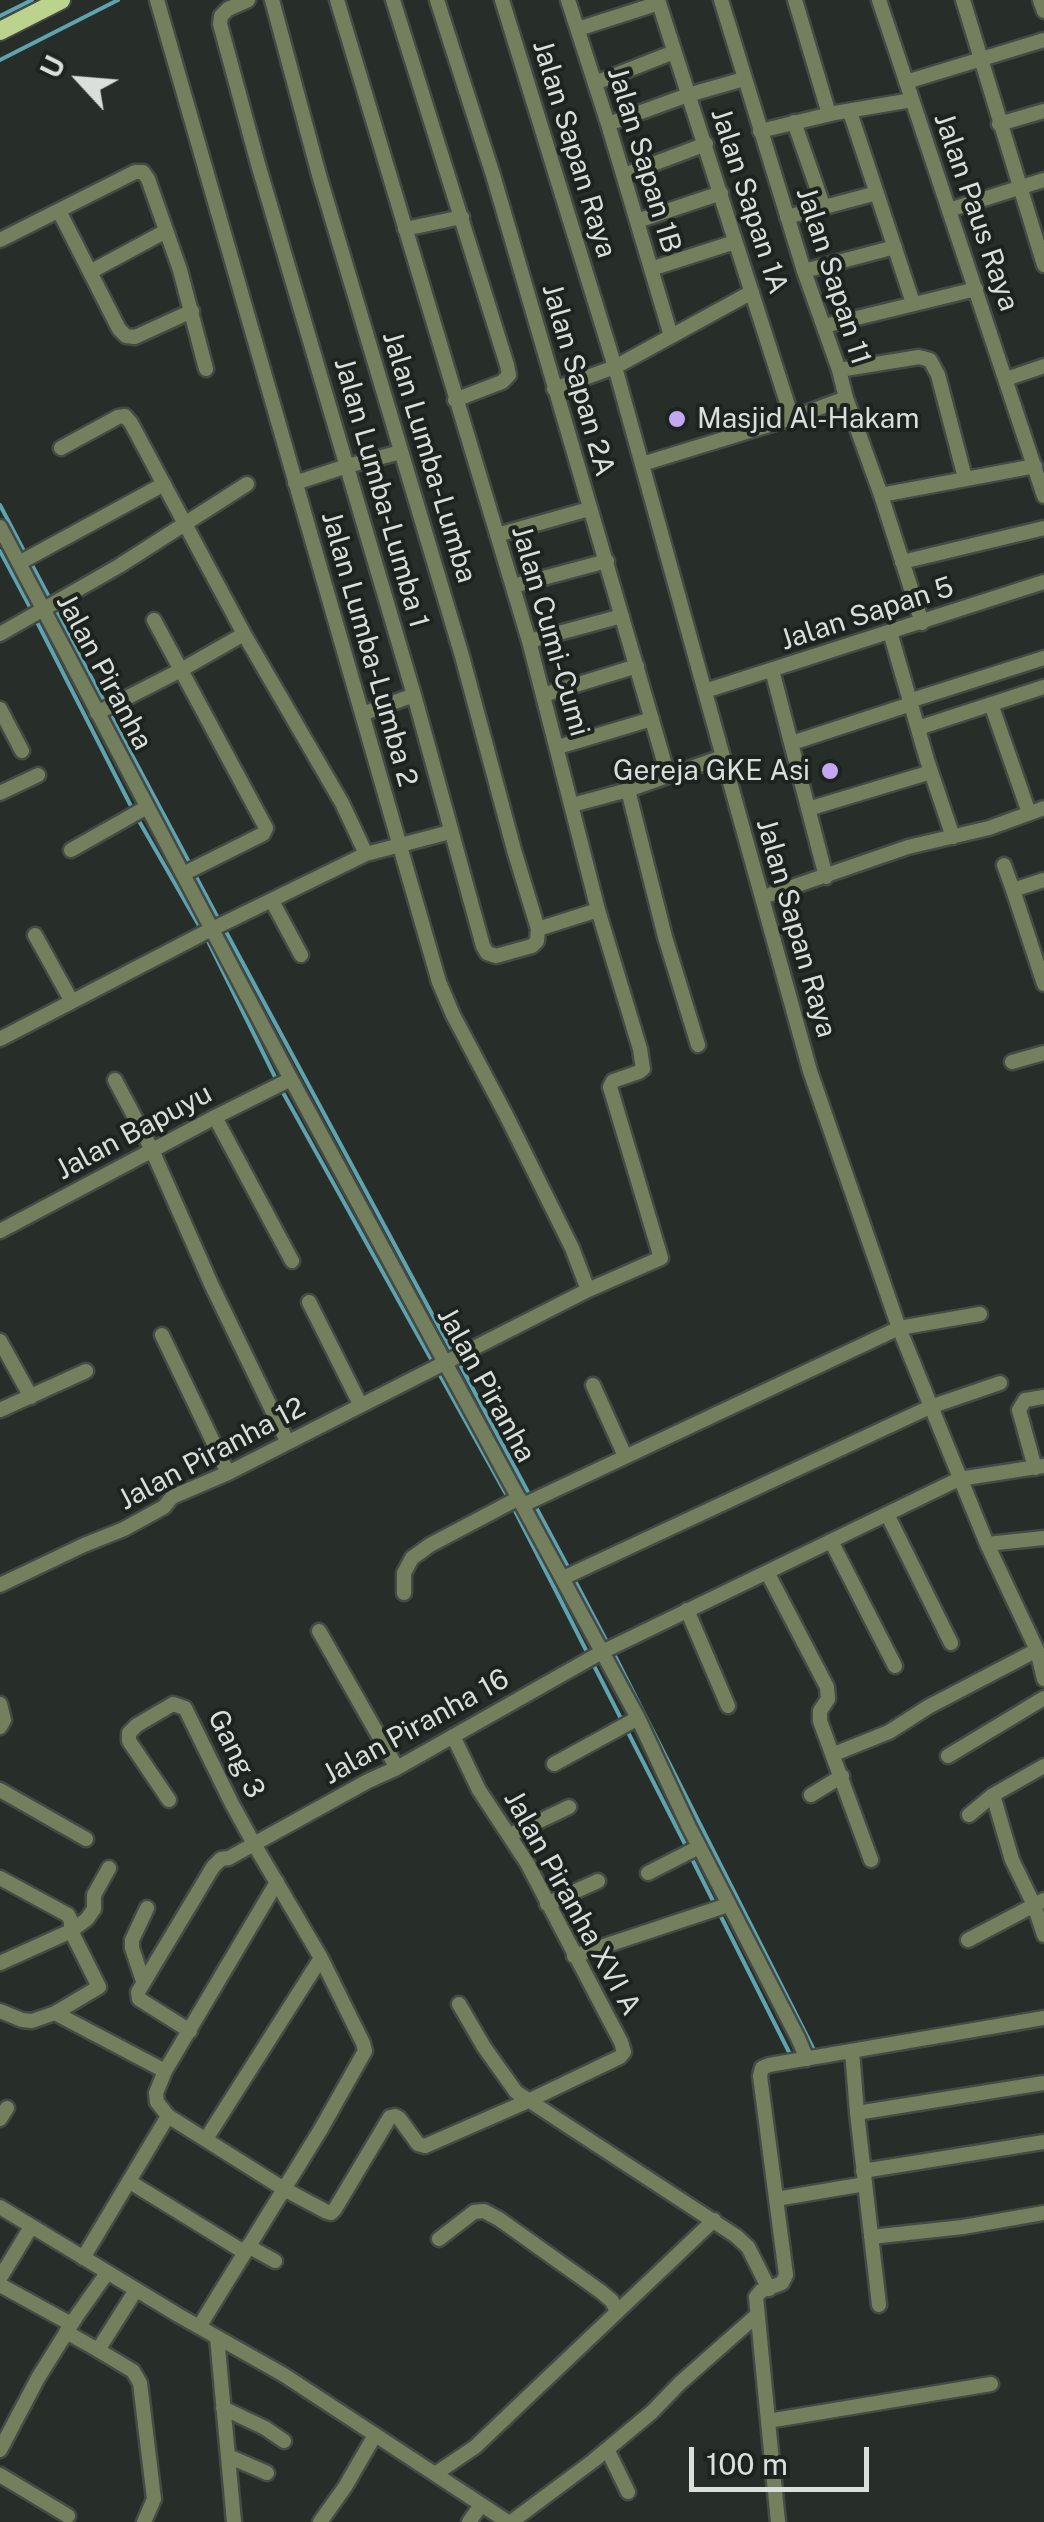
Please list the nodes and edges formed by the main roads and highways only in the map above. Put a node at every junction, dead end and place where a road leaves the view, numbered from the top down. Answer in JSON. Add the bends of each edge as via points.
{"nodes":[{"id":1,"x":61,"y":0,"type":"edge"},
{"id":2,"x":0,"y":31,"type":"edge"}],
"edges":[{"from":1,"to":2,"type":"main road"}]}
